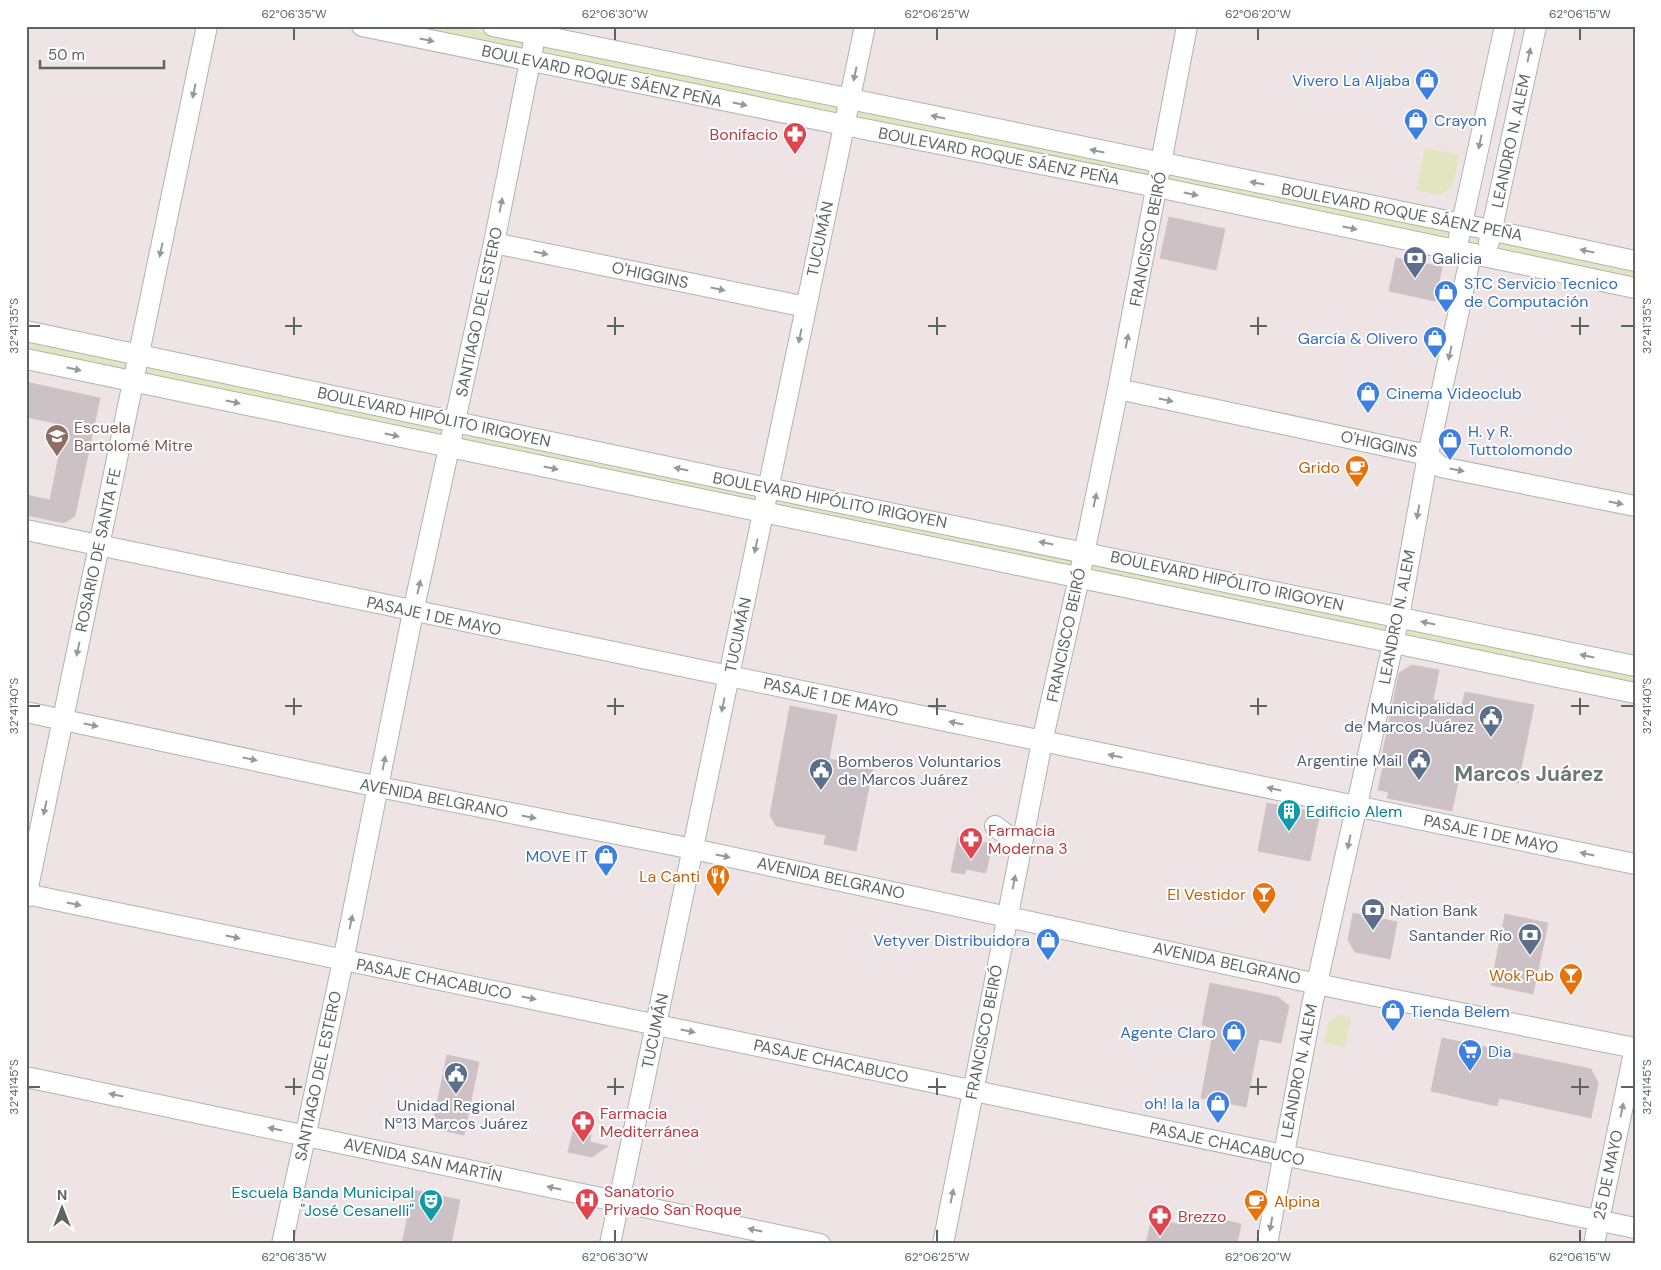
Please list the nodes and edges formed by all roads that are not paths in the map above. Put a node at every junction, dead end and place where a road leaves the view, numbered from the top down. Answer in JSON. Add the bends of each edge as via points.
{"nodes":[{"id":1,"x":208,"y":26,"type":"edge"},
{"id":2,"x":362,"y":26,"type":"edge"},
{"id":3,"x":493,"y":26,"type":"edge"},
{"id":4,"x":865,"y":26,"type":"edge"},
{"id":5,"x":1187,"y":26,"type":"edge"},
{"id":6,"x":1505,"y":26,"type":"edge"},
{"id":7,"x":1536,"y":26,"type":"edge"},
{"id":8,"x":536,"y":31,"type":"edge"},
{"id":9,"x":530,"y":61,"type":"junction"},
{"id":10,"x":849,"y":99,"type":"junction"},
{"id":11,"x":844,"y":125,"type":"junction"},
{"id":12,"x":1162,"y":164,"type":"junction"},
{"id":13,"x":1157,"y":187,"type":"junction"},
{"id":14,"x":1462,"y":224,"type":"junction"},
{"id":15,"x":1492,"y":230,"type":"junction"},
{"id":16,"x":494,"y":243,"type":"junction"},
{"id":17,"x":1471,"y":253,"type":"junction"},
{"id":18,"x":1635,"y":261,"type":"edge"},
{"id":19,"x":1635,"y":288,"type":"edge"},
{"id":20,"x":806,"y":307,"type":"junction"},
{"id":21,"x":26,"y":332,"type":"edge"},
{"id":22,"x":139,"y":356,"type":"junction"},
{"id":23,"x":26,"y":359,"type":"edge"},
{"id":24,"x":134,"y":381,"type":"junction"},
{"id":25,"x":1118,"y":390,"type":"junction"},
{"id":26,"x":455,"y":422,"type":"junction"},
{"id":27,"x":450,"y":447,"type":"junction"},
{"id":28,"x":1428,"y":455,"type":"junction"},
{"id":29,"x":768,"y":488,"type":"junction"},
{"id":30,"x":1635,"y":506,"type":"edge"},
{"id":31,"x":763,"y":512,"type":"junction"},
{"id":32,"x":26,"y":530,"type":"edge"},
{"id":33,"x":99,"y":545,"type":"junction"},
{"id":34,"x":1084,"y":551,"type":"junction"},
{"id":35,"x":1079,"y":578,"type":"junction"},
{"id":36,"x":413,"y":612,"type":"junction"},
{"id":37,"x":1399,"y":617,"type":"junction"},
{"id":38,"x":1393,"y":644,"type":"junction"},
{"id":39,"x":1635,"y":666,"type":"edge"},
{"id":40,"x":729,"y":676,"type":"junction"},
{"id":41,"x":1635,"y":692,"type":"edge"},
{"id":42,"x":26,"y":712,"type":"edge"},
{"id":43,"x":63,"y":719,"type":"junction"},
{"id":44,"x":1042,"y":742,"type":"junction"},
{"id":45,"x":379,"y":787,"type":"junction"},
{"id":46,"x":1356,"y":806,"type":"junction"},
{"id":47,"x":995,"y":826,"type":"dead end"},
{"id":48,"x":1021,"y":846,"type":"junction"},
{"id":49,"x":693,"y":849,"type":"junction"},
{"id":50,"x":1635,"y":864,"type":"edge"},
{"id":51,"x":26,"y":895,"type":"edge"},
{"id":52,"x":1007,"y":916,"type":"junction"},
{"id":53,"x":343,"y":961,"type":"junction"},
{"id":54,"x":1317,"y":983,"type":"junction"},
{"id":55,"x":656,"y":1024,"type":"junction"},
{"id":56,"x":1635,"y":1048,"type":"edge"},
{"id":57,"x":26,"y":1077,"type":"edge"},
{"id":58,"x":973,"y":1090,"type":"junction"},
{"id":59,"x":305,"y":1135,"type":"junction"},
{"id":60,"x":1283,"y":1156,"type":"junction"},
{"id":61,"x":619,"y":1202,"type":"junction"},
{"id":62,"x":1598,"y":1220,"type":"junction"},
{"id":63,"x":1635,"y":1228,"type":"edge"},
{"id":64,"x":282,"y":1244,"type":"edge"},
{"id":65,"x":610,"y":1244,"type":"edge"},
{"id":66,"x":820,"y":1244,"type":"edge"},
{"id":67,"x":943,"y":1244,"type":"edge"},
{"id":68,"x":1267,"y":1244,"type":"edge"},
{"id":69,"x":1594,"y":1244,"type":"edge"}],
"edges":[{"from":1,"to":22,"type":"street","name":"ROSARIO DE SANTA FE","one_way":true},
{"from":2,"to":9,"type":"street","name":"BOULEVARD ROQUE SÁENZ PEÑA","one_way":true},
{"from":3,"to":8,"type":"street","name":"BOULEVARD ROQUE SÁENZ PEÑA"},
{"from":4,"to":10,"type":"street","name":"TUCUMÁN","one_way":true},
{"from":5,"to":12,"type":"street","name":"FRANCISCO BEIRÓ"},
{"from":6,"to":14,"type":"street","name":"LEANDRO N. ALEM","one_way":true},
{"from":15,"to":7,"type":"street","name":"LEANDRO N. ALEM","one_way":true},
{"from":8,"to":9,"type":"street","name":"SANTIAGO DEL ESTERO"},
{"from":8,"to":10,"type":"street","name":"BOULEVARD ROQUE SÁENZ PEÑA"},
{"from":9,"to":11,"type":"street","name":"BOULEVARD ROQUE SÁENZ PEÑA","one_way":true},
{"from":16,"to":9,"type":"street","name":"SANTIAGO DEL ESTERO","one_way":true},
{"from":10,"to":11,"type":"street","name":"TUCUMÁN"},
{"from":12,"to":10,"type":"street","name":"BOULEVARD ROQUE SÁENZ PEÑA","one_way":true},
{"from":11,"to":13,"type":"street","name":"BOULEVARD ROQUE SÁENZ PEÑA"},
{"from":11,"to":20,"type":"street","name":"TUCUMÁN"},
{"from":12,"to":13,"type":"street","name":"FRANCISCO BEIRÓ"},
{"from":14,"to":12,"type":"street","name":"BOULEVARD ROQUE SÁENZ PEÑA","one_way":true},
{"from":13,"to":17,"type":"street","name":"BOULEVARD ROQUE SÁENZ PEÑA","one_way":true},
{"from":25,"to":13,"type":"street","name":"FRANCISCO BEIRÓ","one_way":true},
{"from":14,"to":15,"type":"street","name":"BOULEVARD ROQUE SÁENZ PEÑA"},
{"from":14,"to":17,"type":"street","name":"LEANDRO N. ALEM"},
{"from":15,"to":17,"type":"street","name":"LEANDRO N. ALEM"},
{"from":18,"to":15,"type":"street","name":"BOULEVARD ROQUE SÁENZ PEÑA","one_way":true},
{"from":16,"to":20,"type":"street","name":"O'HIGGINS","one_way":true},
{"from":16,"to":26,"type":"street","name":"SANTIAGO DEL ESTERO"},
{"from":17,"to":19,"type":"street","name":"BOULEVARD ROQUE SÁENZ PEÑA"},
{"from":17,"to":28,"type":"street","name":"LEANDRO N. ALEM","one_way":true},
{"from":20,"to":29,"type":"street","name":"TUCUMÁN","one_way":true},
{"from":21,"to":22,"type":"street","name":"BOULEVARD HIPÓLITO IRIGOYEN"},
{"from":22,"to":24,"type":"street","name":"ROSARIO DE SANTA FE"},
{"from":22,"to":26,"type":"street","name":"BOULEVARD HIPÓLITO IRIGOYEN"},
{"from":23,"to":24,"type":"street","name":"BOULEVARD HIPÓLITO IRIGOYEN","one_way":true},
{"from":24,"to":27,"type":"street","name":"BOULEVARD HIPÓLITO IRIGOYEN","one_way":true},
{"from":24,"to":33,"type":"street","name":"ROSARIO DE SANTA FE"},
{"from":25,"to":28,"type":"street","name":"O'HIGGINS","one_way":true},
{"from":34,"to":25,"type":"street","name":"FRANCISCO BEIRÓ","one_way":true},
{"from":26,"to":27,"type":"street","name":"SANTIAGO DEL ESTERO"},
{"from":29,"to":26,"type":"street","name":"BOULEVARD HIPÓLITO IRIGOYEN","one_way":true},
{"from":27,"to":31,"type":"street","name":"BOULEVARD HIPÓLITO IRIGOYEN","one_way":true},
{"from":36,"to":27,"type":"street","name":"SANTIAGO DEL ESTERO","one_way":true},
{"from":28,"to":30,"type":"street","name":"O'HIGGINS","one_way":true,"via":[[1441,467]]},
{"from":28,"to":37,"type":"street","name":"LEANDRO N. ALEM","one_way":true},
{"from":29,"to":31,"type":"street","name":"TUCUMÁN"},
{"from":34,"to":29,"type":"street","name":"BOULEVARD HIPÓLITO IRIGOYEN","one_way":true},
{"from":31,"to":35,"type":"street","name":"BOULEVARD HIPÓLITO IRIGOYEN"},
{"from":31,"to":40,"type":"street","name":"TUCUMÁN","one_way":true},
{"from":32,"to":33,"type":"street","name":"PASAJE 1 DE MAYO"},
{"from":33,"to":36,"type":"street","name":"PASAJE 1 DE MAYO"},
{"from":33,"to":43,"type":"street","name":"ROSARIO DE SANTA FE","one_way":true},
{"from":34,"to":35,"type":"street","name":"FRANCISCO BEIRÓ"},
{"from":34,"to":37,"type":"street","name":"BOULEVARD HIPÓLITO IRIGOYEN"},
{"from":35,"to":38,"type":"street","name":"BOULEVARD HIPÓLITO IRIGOYEN"},
{"from":35,"to":44,"type":"street","name":"FRANCISCO BEIRÓ"},
{"from":36,"to":40,"type":"street","name":"PASAJE 1 DE MAYO"},
{"from":45,"to":36,"type":"street","name":"SANTIAGO DEL ESTERO","one_way":true},
{"from":37,"to":38,"type":"street","name":"LEANDRO N. ALEM"},
{"from":39,"to":37,"type":"street","name":"BOULEVARD HIPÓLITO IRIGOYEN","one_way":true},
{"from":38,"to":41,"type":"street","name":"BOULEVARD HIPÓLITO IRIGOYEN"},
{"from":38,"to":46,"type":"street","name":"LEANDRO N. ALEM"},
{"from":44,"to":40,"type":"street","name":"PASAJE 1 DE MAYO","one_way":true},
{"from":40,"to":49,"type":"street","name":"TUCUMÁN","one_way":true},
{"from":42,"to":43,"type":"street","name":"AVENIDA BELGRANO"},
{"from":43,"to":45,"type":"street","name":"AVENIDA BELGRANO","one_way":true},
{"from":43,"to":51,"type":"street","name":"ROSARIO DE SANTA FE","one_way":true},
{"from":46,"to":44,"type":"street","name":"PASAJE 1 DE MAYO","one_way":true},
{"from":44,"to":48,"type":"street","name":"FRANCISCO BEIRÓ"},
{"from":45,"to":49,"type":"street","name":"AVENIDA BELGRANO","one_way":true},
{"from":53,"to":45,"type":"street","name":"SANTIAGO DEL ESTERO","one_way":true},
{"from":50,"to":46,"type":"street","name":"PASAJE 1 DE MAYO","one_way":true},
{"from":46,"to":54,"type":"street","name":"LEANDRO N. ALEM","one_way":true},
{"from":47,"to":48,"type":"street"},
{"from":52,"to":48,"type":"street","name":"FRANCISCO BEIRÓ","one_way":true},
{"from":49,"to":52,"type":"street","name":"AVENIDA BELGRANO","one_way":true},
{"from":49,"to":55,"type":"street","name":"TUCUMÁN"},
{"from":51,"to":53,"type":"street","name":"PASAJE CHACABUCO","one_way":true},
{"from":52,"to":54,"type":"street","name":"AVENIDA BELGRANO"},
{"from":52,"to":58,"type":"street","name":"FRANCISCO BEIRÓ"},
{"from":53,"to":55,"type":"street","name":"PASAJE CHACABUCO","one_way":true},
{"from":53,"to":59,"type":"street","name":"SANTIAGO DEL ESTERO"},
{"from":54,"to":56,"type":"street","name":"AVENIDA BELGRANO"},
{"from":54,"to":60,"type":"street","name":"LEANDRO N. ALEM"},
{"from":55,"to":58,"type":"street","name":"PASAJE CHACABUCO","one_way":true},
{"from":55,"to":61,"type":"street","name":"TUCUMÁN"},
{"from":62,"to":56,"type":"street","name":"25 DE MAYO","one_way":true},
{"from":59,"to":57,"type":"street","name":"AVENIDA SAN MARTÍN","one_way":true},
{"from":58,"to":60,"type":"street","name":"PASAJE CHACABUCO"},
{"from":67,"to":58,"type":"street","name":"FRANCISCO BEIRÓ","one_way":true},
{"from":61,"to":59,"type":"street","name":"AVENIDA SAN MARTÍN","one_way":true},
{"from":59,"to":64,"type":"street","name":"SANTIAGO DEL ESTERO"},
{"from":60,"to":62,"type":"street","name":"PASAJE CHACABUCO"},
{"from":60,"to":68,"type":"street","name":"LEANDRO N. ALEM","one_way":true},
{"from":61,"to":65,"type":"street","name":"TUCUMÁN"},
{"from":66,"to":61,"type":"street","name":"AVENIDA SAN MARTÍN","one_way":true},
{"from":62,"to":63,"type":"street","name":"PASAJE CHACABUCO"},
{"from":62,"to":69,"type":"street","name":"25 DE MAYO"}]}
